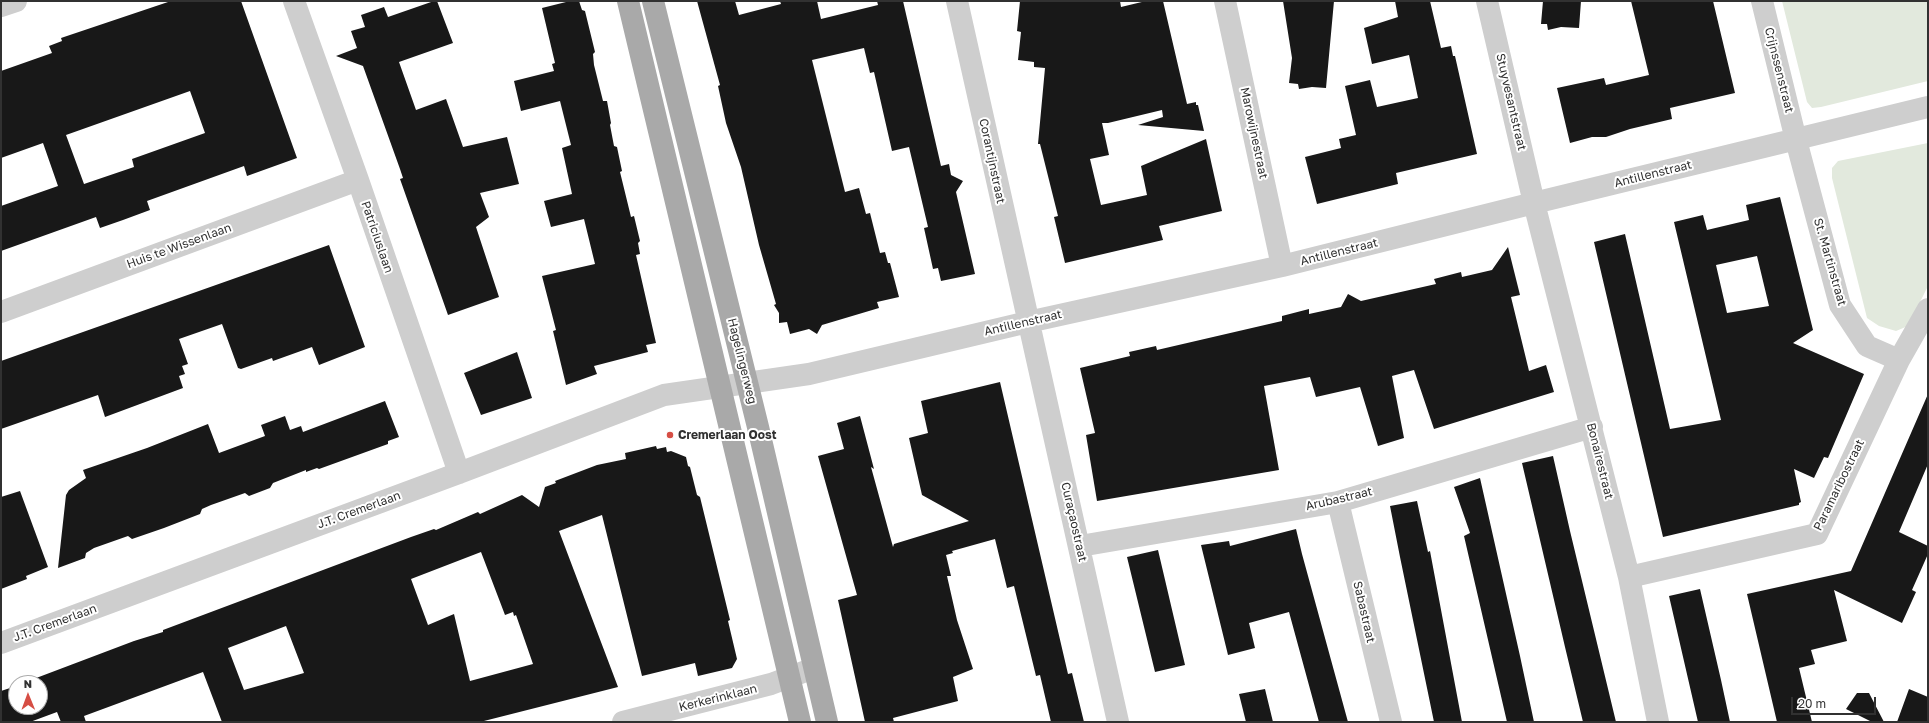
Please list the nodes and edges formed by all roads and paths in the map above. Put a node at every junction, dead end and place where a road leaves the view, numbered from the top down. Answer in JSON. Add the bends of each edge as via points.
{"nodes":[{"id":1,"x":16,"y":1,"type":"edge"},
{"id":2,"x":294,"y":1,"type":"edge"},
{"id":3,"x":628,"y":1,"type":"edge"},
{"id":4,"x":653,"y":1,"type":"edge"},
{"id":5,"x":957,"y":1,"type":"edge"},
{"id":6,"x":1225,"y":1,"type":"edge"},
{"id":7,"x":1487,"y":1,"type":"edge"},
{"id":8,"x":1762,"y":1,"type":"edge"},
{"id":9,"x":1,"y":6,"type":"edge"},
{"id":10,"x":1928,"y":107,"type":"edge"},
{"id":11,"x":1796,"y":140,"type":"junction"},
{"id":12,"x":358,"y":180,"type":"junction"},
{"id":13,"x":1534,"y":203,"type":"junction"},
{"id":14,"x":1282,"y":266,"type":"junction"},
{"id":15,"x":1928,"y":309,"type":"edge"},
{"id":16,"x":1,"y":312,"type":"edge"},
{"id":17,"x":1028,"y":322,"type":"junction"},
{"id":18,"x":1899,"y":360,"type":"junction"},
{"id":19,"x":747,"y":384,"type":"junction"},
{"id":20,"x":720,"y":387,"type":"junction"},
{"id":21,"x":1592,"y":427,"type":"junction"},
{"id":22,"x":459,"y":473,"type":"junction"},
{"id":23,"x":1338,"y":502,"type":"junction"},
{"id":24,"x":1080,"y":546,"type":"junction"},
{"id":25,"x":1629,"y":577,"type":"junction"},
{"id":26,"x":1,"y":643,"type":"edge"},
{"id":27,"x":814,"y":668,"type":"junction"},
{"id":28,"x":789,"y":677,"type":"junction"},
{"id":29,"x":623,"y":722,"type":"edge"},
{"id":30,"x":800,"y":722,"type":"edge"},
{"id":31,"x":827,"y":722,"type":"edge"},
{"id":32,"x":1118,"y":722,"type":"edge"},
{"id":33,"x":1391,"y":722,"type":"edge"},
{"id":34,"x":1658,"y":722,"type":"edge"}],
"edges":[{"from":1,"to":9,"type":"street"},
{"from":2,"to":12,"type":"street","name":"Patriciuslaan"},
{"from":3,"to":20,"type":"main road"},
{"from":4,"to":19,"type":"main road","name":"Hagelingerweg"},
{"from":5,"to":17,"type":"street","name":"Corantijnstraat"},
{"from":6,"to":14,"type":"street","name":"Marowijnestraat"},
{"from":7,"to":13,"type":"street","name":"Stuyvesantstraat"},
{"from":8,"to":11,"type":"street","name":"Crijnssenstraat"},
{"from":10,"to":11,"type":"street","name":"Antillenstraat"},
{"from":11,"to":13,"type":"street","name":"Antillenstraat"},
{"from":11,"to":18,"type":"street","name":"St. Martinstraat","via":[[1840,305],[1867,346]]},
{"from":12,"to":16,"type":"street","name":"Huis te Wissenlaan"},
{"from":12,"to":22,"type":"street","name":"Patriciuslaan"},
{"from":13,"to":14,"type":"street","name":"Antillenstraat"},
{"from":13,"to":21,"type":"street","name":"Bonairestraat"},
{"from":14,"to":17,"type":"street","name":"Antillenstraat"},
{"from":15,"to":18,"type":"street","name":"Paramaribostraat"},
{"from":17,"to":19,"type":"street","name":"Antillenstraat","via":[[809,374]]},
{"from":17,"to":24,"type":"street","name":"Curaçaostraat"},
{"from":18,"to":25,"type":"street","name":"Paramaribostraat","via":[[1817,534]]},
{"from":19,"to":20,"type":"street","name":"Antillenstraat"},
{"from":19,"to":27,"type":"main road","name":"Hagelingerweg"},
{"from":20,"to":22,"type":"street","name":"J.T. Cremerlaan","via":[[664,395]]},
{"from":20,"to":28,"type":"main road"},
{"from":21,"to":23,"type":"street","name":"Arubastraat"},
{"from":21,"to":25,"type":"street","name":"Bonairestraat"},
{"from":22,"to":26,"type":"street","name":"J.T. Cremerlaan"},
{"from":23,"to":24,"type":"street","name":"Arubastraat"},
{"from":23,"to":33,"type":"street","name":"Sabastraat"},
{"from":24,"to":32,"type":"street","name":"Curaçaostraat"},
{"from":25,"to":34,"type":"street","name":"Bonairestraat"},
{"from":27,"to":28,"type":"street","name":"Kerkerinklaan"},
{"from":27,"to":31,"type":"main road","name":"Hagelingerweg"},
{"from":28,"to":29,"type":"street","name":"Kerkerinklaan","via":[[771,684]]},
{"from":28,"to":30,"type":"main road"}]}
